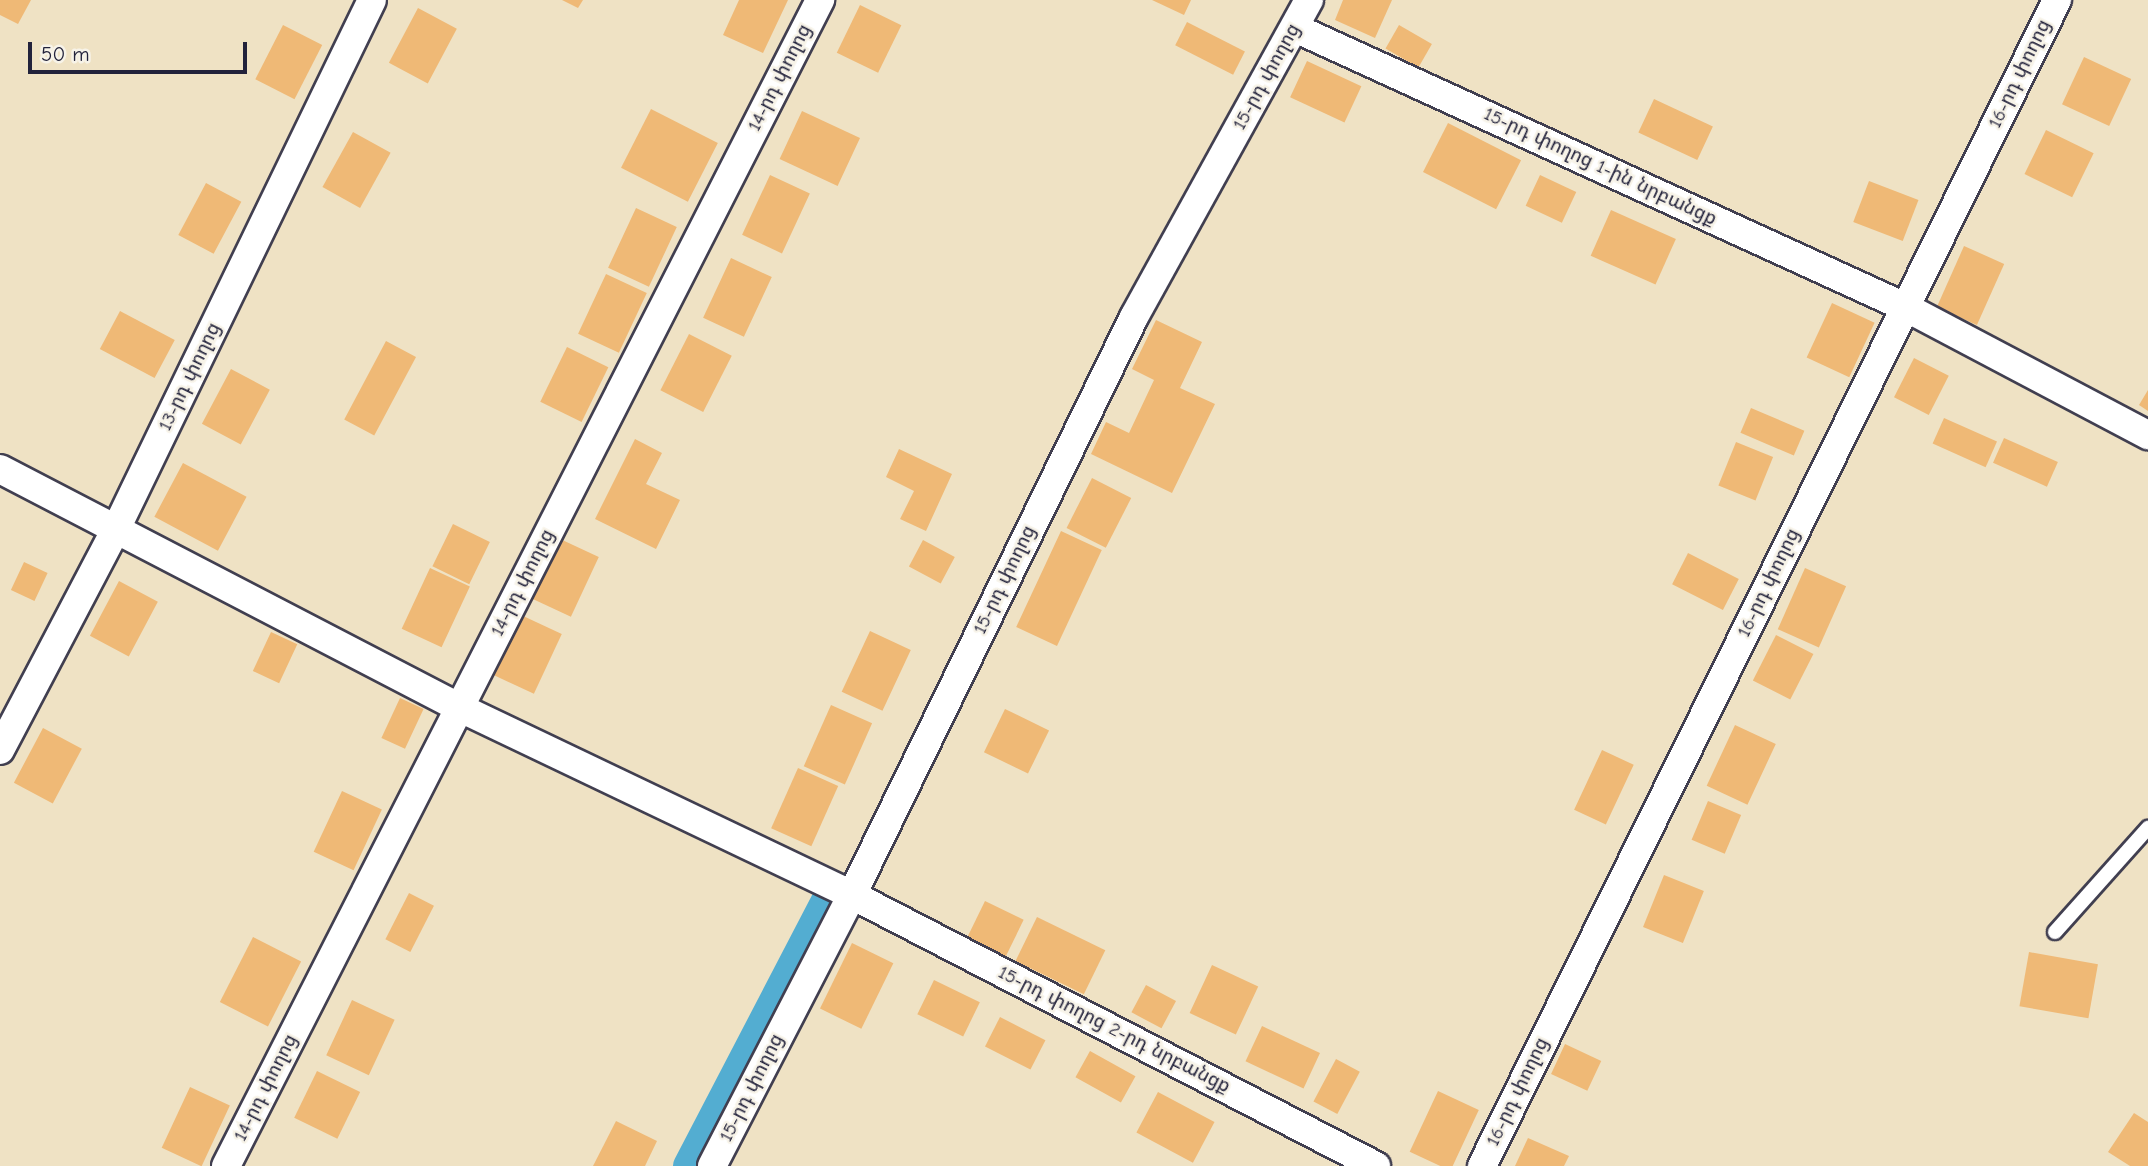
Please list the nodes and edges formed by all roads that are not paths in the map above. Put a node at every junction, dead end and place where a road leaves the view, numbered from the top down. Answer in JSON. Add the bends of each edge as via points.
{"nodes":[{"id":1,"x":372,"y":0,"type":"edge"},
{"id":2,"x":820,"y":0,"type":"edge"},
{"id":3,"x":1309,"y":0,"type":"edge"},
{"id":4,"x":2057,"y":0,"type":"edge"},
{"id":5,"x":1295,"y":28,"type":"junction"},
{"id":6,"x":1905,"y":307,"type":"junction"},
{"id":7,"x":2148,"y":435,"type":"edge"},
{"id":8,"x":0,"y":469,"type":"edge"},
{"id":9,"x":117,"y":527,"type":"junction"},
{"id":10,"x":460,"y":708,"type":"junction"},
{"id":11,"x":0,"y":750,"type":"edge"},
{"id":12,"x":2148,"y":828,"type":"edge"},
{"id":13,"x":852,"y":895,"type":"junction"},
{"id":14,"x":2055,"y":932,"type":"dead end"},
{"id":15,"x":226,"y":1166,"type":"edge"},
{"id":16,"x":712,"y":1166,"type":"edge"},
{"id":17,"x":1376,"y":1166,"type":"edge"},
{"id":18,"x":1482,"y":1166,"type":"edge"}],
"edges":[{"from":1,"to":9,"type":"street","name":"13-րդ փողոց"},
{"from":2,"to":10,"type":"street","name":"14-րդ փողոց"},
{"from":3,"to":5,"type":"street","name":"15-րդ փողոց"},
{"from":4,"to":6,"type":"street","name":"16-րդ փողոց"},
{"from":5,"to":6,"type":"street","name":"15-րդ փողոց 1-ին նրբանցք"},
{"from":5,"to":13,"type":"street","name":"15-րդ փողոց","via":[[1134,317]]},
{"from":6,"to":7,"type":"street","name":"15-րդ փողոց 1-ին նրբանցք"},
{"from":6,"to":18,"type":"street","name":"16-րդ փողոց"},
{"from":8,"to":9,"type":"street","name":"15-րդ փողոց 2-րդ նրբանցք"},
{"from":9,"to":10,"type":"street","name":"15-րդ փողոց 2-րդ նրբանցք"},
{"from":9,"to":11,"type":"street","name":"13-րդ փողոց"},
{"from":10,"to":13,"type":"street","name":"15-րդ փողոց 2-րդ նրբանցք"},
{"from":10,"to":15,"type":"street","name":"14-րդ փողոց"},
{"from":12,"to":14,"type":"lane"},
{"from":13,"to":16,"type":"street","name":"15-րդ փողոց"},
{"from":13,"to":17,"type":"street","name":"15-րդ փողոց 2-րդ նրբանցք"}]}
